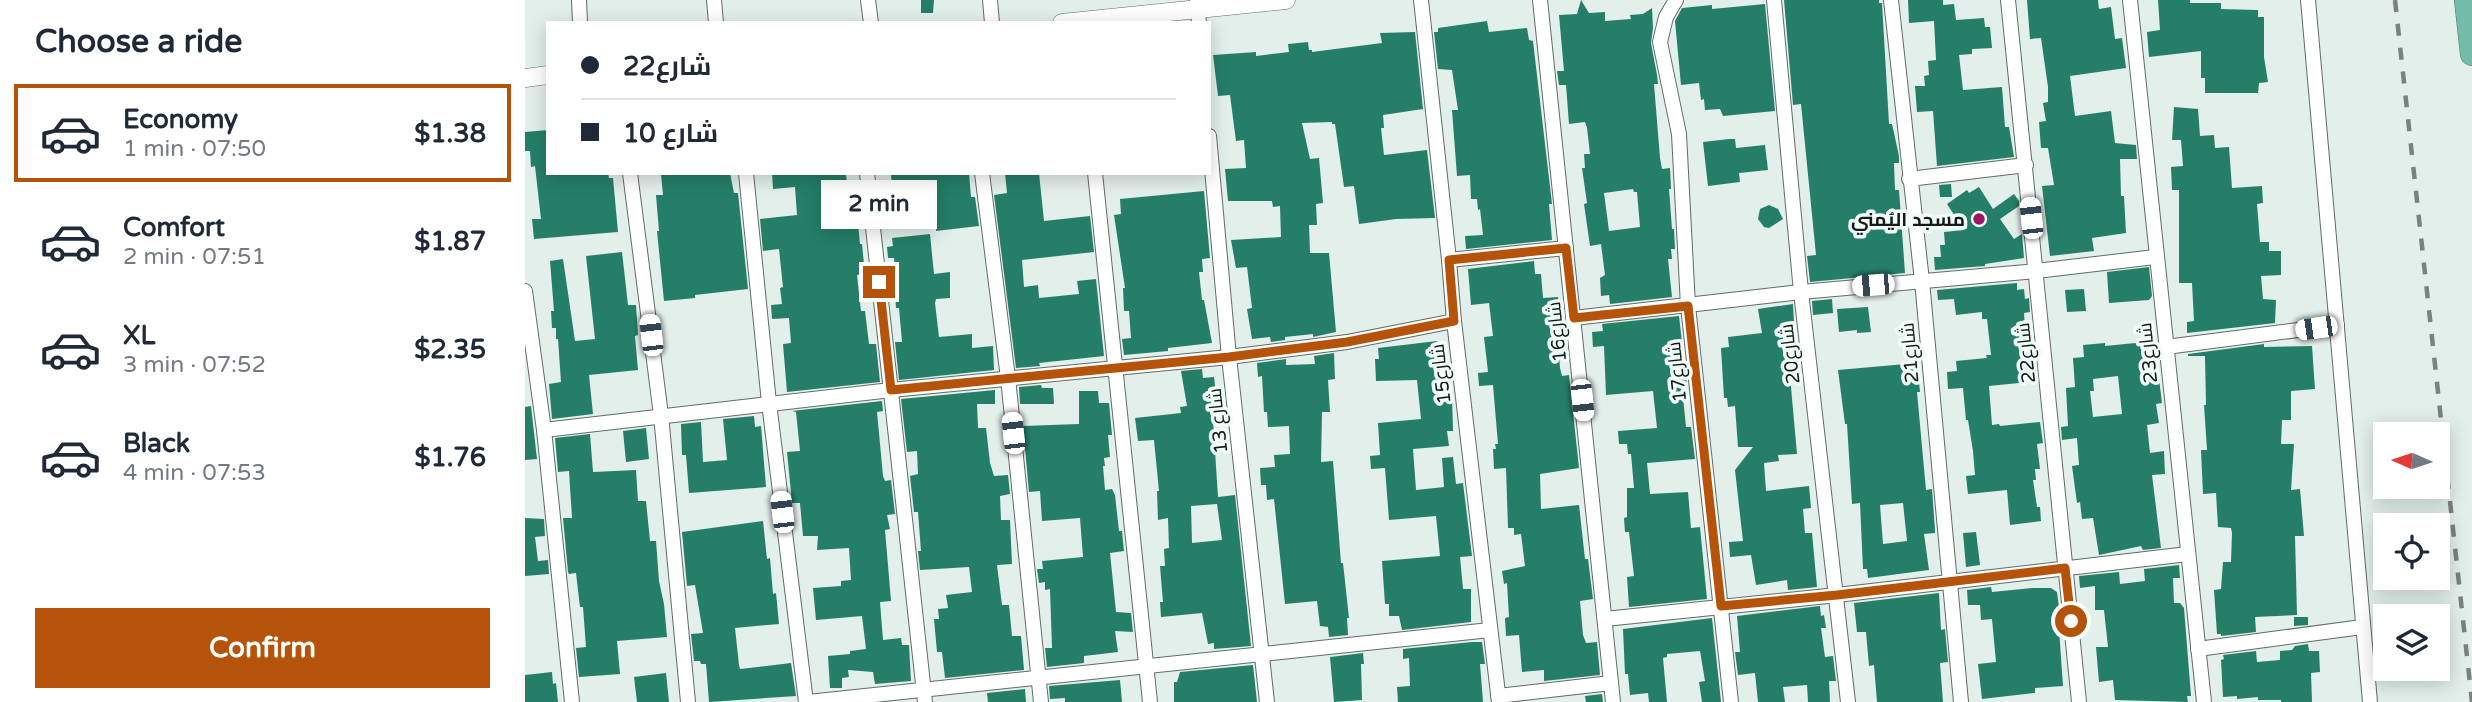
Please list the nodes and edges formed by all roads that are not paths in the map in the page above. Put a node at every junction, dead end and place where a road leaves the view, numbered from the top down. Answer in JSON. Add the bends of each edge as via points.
{"nodes":[{"id":1,"x":579,"y":0,"type":"edge"},
{"id":2,"x":713,"y":0,"type":"edge"},
{"id":3,"x":868,"y":0,"type":"edge"},
{"id":4,"x":990,"y":0,"type":"edge"},
{"id":5,"x":1286,"y":0,"type":"edge"},
{"id":6,"x":1421,"y":0,"type":"edge"},
{"id":7,"x":1540,"y":0,"type":"edge"},
{"id":8,"x":1676,"y":0,"type":"edge"},
{"id":9,"x":1774,"y":0,"type":"edge"},
{"id":10,"x":1891,"y":0,"type":"edge"},
{"id":11,"x":2008,"y":0,"type":"edge"},
{"id":12,"x":2130,"y":0,"type":"edge"},
{"id":13,"x":2308,"y":0,"type":"edge"},
{"id":14,"x":2466,"y":0,"type":"edge"},
{"id":15,"x":1198,"y":10,"type":"edge"},
{"id":16,"x":580,"y":21,"type":"edge"},
{"id":17,"x":716,"y":21,"type":"edge"},
{"id":18,"x":871,"y":21,"type":"edge"},
{"id":19,"x":992,"y":21,"type":"edge"},
{"id":20,"x":1083,"y":21,"type":"edge"},
{"id":21,"x":2472,"y":54,"type":"edge"},
{"id":22,"x":546,"y":75,"type":"edge"},
{"id":23,"x":525,"y":78,"type":"edge"},
{"id":24,"x":1211,"y":158,"type":"edge"},
{"id":25,"x":2025,"y":165,"type":"junction"},
{"id":26,"x":630,"y":175,"type":"edge"},
{"id":27,"x":746,"y":175,"type":"edge"},
{"id":28,"x":867,"y":175,"type":"edge"},
{"id":29,"x":982,"y":175,"type":"edge"},
{"id":30,"x":1095,"y":175,"type":"edge"},
{"id":31,"x":1909,"y":179,"type":"junction"},
{"id":32,"x":1566,"y":248,"type":"junction"},
{"id":33,"x":2155,"y":257,"type":"junction"},
{"id":34,"x":1449,"y":260,"type":"junction"},
{"id":35,"x":2036,"y":271,"type":"junction"},
{"id":36,"x":1922,"y":281,"type":"junction"},
{"id":37,"x":525,"y":291,"type":"edge"},
{"id":38,"x":1801,"y":292,"type":"junction"},
{"id":39,"x":1688,"y":306,"type":"junction"},
{"id":40,"x":1574,"y":318,"type":"junction"},
{"id":41,"x":1454,"y":321,"type":"junction"},
{"id":42,"x":2337,"y":325,"type":"junction"},
{"id":43,"x":2166,"y":347,"type":"junction"},
{"id":44,"x":529,"y":355,"type":"edge"},
{"id":45,"x":1229,"y":357,"type":"junction"},
{"id":46,"x":1116,"y":367,"type":"junction"},
{"id":47,"x":1008,"y":378,"type":"junction"},
{"id":48,"x":891,"y":390,"type":"junction"},
{"id":49,"x":769,"y":403,"type":"junction"},
{"id":50,"x":661,"y":415,"type":"junction"},
{"id":51,"x":544,"y":430,"type":"junction"},
{"id":52,"x":2188,"y":554,"type":"junction"},
{"id":53,"x":2065,"y":568,"type":"junction"},
{"id":54,"x":1950,"y":582,"type":"junction"},
{"id":55,"x":1837,"y":595,"type":"junction"},
{"id":56,"x":1721,"y":606,"type":"junction"},
{"id":57,"x":1605,"y":619,"type":"junction"},
{"id":58,"x":2362,"y":627,"type":"junction"},
{"id":59,"x":1490,"y":630,"type":"junction"},
{"id":60,"x":2198,"y":649,"type":"junction"},
{"id":61,"x":1262,"y":654,"type":"junction"},
{"id":62,"x":1146,"y":666,"type":"junction"},
{"id":63,"x":1039,"y":677,"type":"junction"},
{"id":64,"x":1611,"y":683,"type":"junction"},
{"id":65,"x":924,"y":696,"type":"edge"},
{"id":66,"x":1498,"y":699,"type":"edge"},
{"id":67,"x":572,"y":702,"type":"edge"},
{"id":68,"x":688,"y":702,"type":"edge"},
{"id":69,"x":807,"y":702,"type":"edge"},
{"id":70,"x":1041,"y":702,"type":"edge"},
{"id":71,"x":1150,"y":702,"type":"edge"},
{"id":72,"x":1267,"y":702,"type":"edge"},
{"id":73,"x":1613,"y":702,"type":"edge"},
{"id":74,"x":1731,"y":702,"type":"edge"},
{"id":75,"x":1848,"y":702,"type":"edge"},
{"id":76,"x":1961,"y":702,"type":"edge"},
{"id":77,"x":2079,"y":702,"type":"edge"},
{"id":78,"x":2204,"y":702,"type":"edge"},
{"id":79,"x":2370,"y":702,"type":"edge"}],
"edges":[{"from":1,"to":16,"type":"street"},
{"from":2,"to":17,"type":"street"},
{"from":3,"to":18,"type":"street"},
{"from":4,"to":19,"type":"street"},
{"from":5,"to":15,"type":"street"},
{"from":6,"to":34,"type":"street","name":"شارع15"},
{"from":7,"to":32,"type":"street","name":"شارع16"},
{"from":8,"to":39,"type":"street","name":"شارع17","via":[[1666,16],[1660,42],[1679,134]]},
{"from":9,"to":38,"type":"street","name":"شارع20"},
{"from":10,"to":31,"type":"street","name":"شارع21"},
{"from":11,"to":25,"type":"street","name":"شارع22"},
{"from":12,"to":33,"type":"street","name":"شارع23"},
{"from":13,"to":42,"type":"street"},
{"from":14,"to":21,"type":"highway"},
{"from":15,"to":20,"type":"street"},
{"from":22,"to":23,"type":"street"},
{"from":24,"to":45,"type":"street","name":"شارع 13"},
{"from":25,"to":31,"type":"street"},
{"from":25,"to":35,"type":"street","name":"شارع22"},
{"from":26,"to":50,"type":"street"},
{"from":27,"to":49,"type":"street"},
{"from":28,"to":48,"type":"street"},
{"from":29,"to":47,"type":"street"},
{"from":30,"to":46,"type":"street"},
{"from":31,"to":36,"type":"street","name":"شارع21"},
{"from":32,"to":34,"type":"street"},
{"from":32,"to":40,"type":"street","name":"شارع16"},
{"from":33,"to":35,"type":"street"},
{"from":33,"to":43,"type":"street","name":"شارع23"},
{"from":34,"to":41,"type":"street","name":"شارع15"},
{"from":35,"to":36,"type":"street"},
{"from":35,"to":53,"type":"street","name":"شارع22"},
{"from":36,"to":38,"type":"street"},
{"from":36,"to":54,"type":"street","name":"شارع21"},
{"from":37,"to":44,"type":"street"},
{"from":38,"to":39,"type":"street"},
{"from":38,"to":55,"type":"street","name":"شارع20"},
{"from":39,"to":40,"type":"street"},
{"from":39,"to":56,"type":"street","name":"شارع17"},
{"from":40,"to":57,"type":"street","name":"شارع16"},
{"from":41,"to":45,"type":"street","via":[[1347,342]]},
{"from":41,"to":59,"type":"street","name":"شارع15"},
{"from":42,"to":43,"type":"street"},
{"from":42,"to":58,"type":"street"},
{"from":43,"to":52,"type":"street","name":"شارع23"},
{"from":44,"to":51,"type":"street"},
{"from":45,"to":46,"type":"street"},
{"from":45,"to":61,"type":"street","name":"شارع 13"},
{"from":46,"to":47,"type":"street"},
{"from":46,"to":62,"type":"street"},
{"from":47,"to":48,"type":"street"},
{"from":47,"to":63,"type":"street"},
{"from":48,"to":49,"type":"street"},
{"from":48,"to":65,"type":"street"},
{"from":49,"to":50,"type":"street"},
{"from":49,"to":69,"type":"street"},
{"from":50,"to":51,"type":"street"},
{"from":50,"to":68,"type":"street"},
{"from":51,"to":67,"type":"street"},
{"from":52,"to":53,"type":"street"},
{"from":52,"to":60,"type":"street","name":"شارع23"},
{"from":53,"to":54,"type":"street"},
{"from":53,"to":77,"type":"street","name":"شارع22"},
{"from":54,"to":55,"type":"street"},
{"from":54,"to":76,"type":"street","name":"شارع21"},
{"from":55,"to":56,"type":"street"},
{"from":55,"to":75,"type":"street","name":"شارع20"},
{"from":56,"to":57,"type":"street"},
{"from":56,"to":74,"type":"street","name":"شارع17"},
{"from":57,"to":64,"type":"street","name":"شارع16"},
{"from":58,"to":60,"type":"street"},
{"from":58,"to":79,"type":"street"},
{"from":59,"to":61,"type":"street"},
{"from":59,"to":66,"type":"street","name":"شارع15"},
{"from":60,"to":78,"type":"street","name":"شارع23"},
{"from":61,"to":62,"type":"street"},
{"from":61,"to":72,"type":"street","name":"شارع 13"},
{"from":62,"to":63,"type":"street"},
{"from":62,"to":71,"type":"street"},
{"from":63,"to":65,"type":"street"},
{"from":63,"to":70,"type":"street"},
{"from":64,"to":66,"type":"street"},
{"from":64,"to":73,"type":"street","name":"شارع16"},
{"from":65,"to":69,"type":"street"}]}
